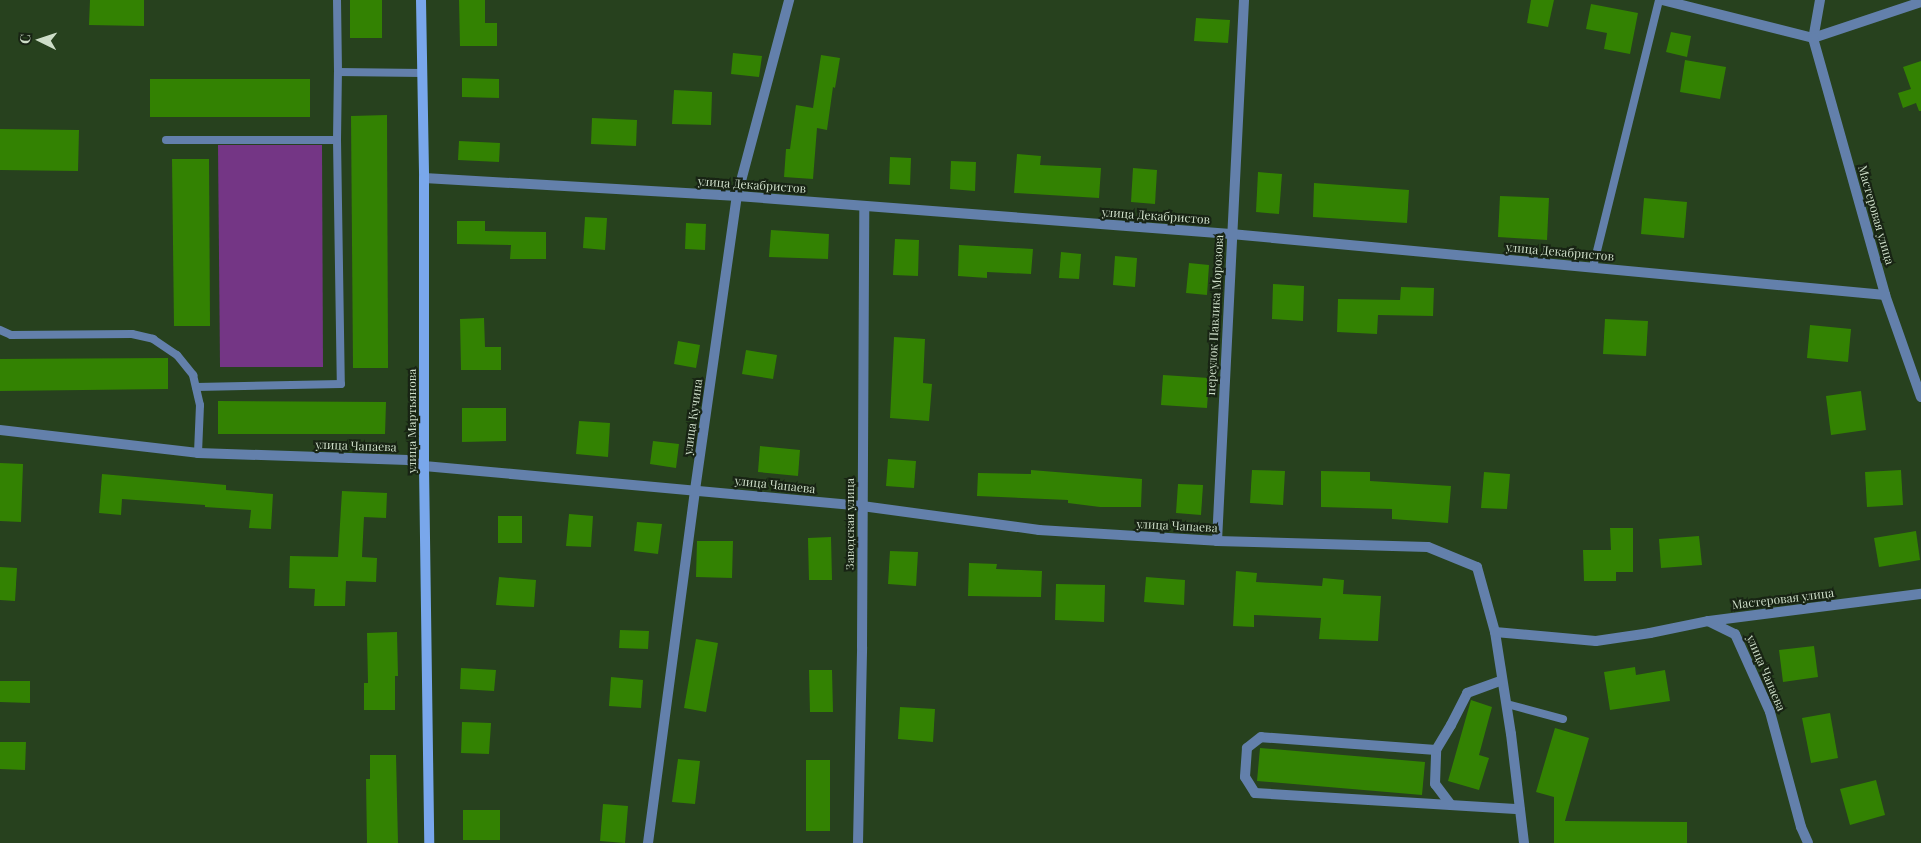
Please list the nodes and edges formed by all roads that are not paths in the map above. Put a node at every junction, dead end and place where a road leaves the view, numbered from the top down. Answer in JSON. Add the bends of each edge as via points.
{"nodes":[{"id":1,"x":337,"y":0,"type":"edge"},
{"id":2,"x":421,"y":0,"type":"edge"},
{"id":3,"x":789,"y":0,"type":"edge"},
{"id":4,"x":1244,"y":0,"type":"edge"},
{"id":5,"x":1660,"y":0,"type":"edge"},
{"id":6,"x":1820,"y":0,"type":"edge"},
{"id":7,"x":1921,"y":2,"type":"edge"},
{"id":8,"x":1813,"y":38,"type":"junction"},
{"id":9,"x":338,"y":72,"type":"junction"},
{"id":10,"x":422,"y":73,"type":"junction"},
{"id":11,"x":166,"y":140,"type":"dead end"},
{"id":12,"x":338,"y":140,"type":"junction"},
{"id":13,"x":424,"y":178,"type":"junction"},
{"id":14,"x":737,"y":196,"type":"junction"},
{"id":15,"x":864,"y":206,"type":"junction"},
{"id":16,"x":1231,"y":234,"type":"junction"},
{"id":17,"x":1593,"y":267,"type":"junction"},
{"id":18,"x":1885,"y":296,"type":"junction"},
{"id":19,"x":0,"y":330,"type":"edge"},
{"id":20,"x":1919,"y":383,"type":"edge"},
{"id":21,"x":196,"y":387,"type":"junction"},
{"id":22,"x":1921,"y":397,"type":"edge"},
{"id":23,"x":0,"y":430,"type":"edge"},
{"id":24,"x":198,"y":453,"type":"junction"},
{"id":25,"x":424,"y":466,"type":"junction"},
{"id":26,"x":695,"y":490,"type":"junction"},
{"id":27,"x":862,"y":506,"type":"junction"},
{"id":28,"x":1217,"y":541,"type":"junction"},
{"id":29,"x":1921,"y":594,"type":"edge"},
{"id":30,"x":1708,"y":621,"type":"junction"},
{"id":31,"x":1495,"y":632,"type":"junction"},
{"id":32,"x":1502,"y":680,"type":"junction"},
{"id":33,"x":1506,"y":704,"type":"junction"},
{"id":34,"x":1563,"y":719,"type":"dead end"},
{"id":35,"x":1436,"y":750,"type":"junction"},
{"id":36,"x":1451,"y":805,"type":"junction"},
{"id":37,"x":1520,"y":809,"type":"junction"},
{"id":38,"x":429,"y":843,"type":"edge"},
{"id":39,"x":648,"y":843,"type":"edge"},
{"id":40,"x":858,"y":843,"type":"edge"},
{"id":41,"x":1524,"y":843,"type":"edge"},
{"id":42,"x":1808,"y":843,"type":"edge"}],
"edges":[{"from":1,"to":9,"type":"lane"},
{"from":2,"to":10,"type":"main road","name":"улица Мартьянова"},
{"from":3,"to":14,"type":"street","name":"улица Кучина"},
{"from":4,"to":16,"type":"street","name":"переулок Павлика Морозова"},
{"from":5,"to":8,"type":"street"},
{"from":5,"to":17,"type":"lane"},
{"from":6,"to":8,"type":"street"},
{"from":7,"to":8,"type":"street"},
{"from":8,"to":18,"type":"street","name":"Мастеровая улица"},
{"from":9,"to":10,"type":"lane"},
{"from":9,"to":12,"type":"lane"},
{"from":10,"to":13,"type":"main road","name":"улица Мартьянова"},
{"from":11,"to":12,"type":"lane"},
{"from":12,"to":21,"type":"lane","via":[[342,384]]},
{"from":13,"to":14,"type":"street","name":"улица Декабристов"},
{"from":13,"to":25,"type":"main road","name":"улица Мартьянова"},
{"from":14,"to":15,"type":"street","name":"улица Декабристов"},
{"from":14,"to":26,"type":"street","name":"улица Кучина"},
{"from":15,"to":16,"type":"street","name":"улица Декабристов"},
{"from":15,"to":27,"type":"street","name":"Заводская улица"},
{"from":16,"to":17,"type":"street","name":"улица Декабристов"},
{"from":16,"to":28,"type":"street","name":"переулок Павлика Морозова"},
{"from":17,"to":18,"type":"street","name":"улица Декабристов"},
{"from":18,"to":20,"type":"street","name":"Мастеровая улица"},
{"from":19,"to":21,"type":"lane","via":[[11,335],[132,334],[153,339],[177,355],[193,375]]},
{"from":20,"to":22,"type":"street","name":"Мастеровая улица"},
{"from":21,"to":24,"type":"lane","via":[[200,405]]},
{"from":23,"to":24,"type":"street","name":"улица Чапаева"},
{"from":24,"to":25,"type":"street","name":"улица Чапаева","via":[[408,460]]},
{"from":25,"to":26,"type":"street","name":"улица Чапаева"},
{"from":25,"to":38,"type":"main road","name":"улица Мартьянова"},
{"from":26,"to":27,"type":"street","name":"улица Чапаева"},
{"from":26,"to":39,"type":"street","name":"улица Кучина"},
{"from":27,"to":28,"type":"street","name":"улица Чапаева","via":[[1039,530]]},
{"from":27,"to":40,"type":"street","name":"Заводская улица"},
{"from":28,"to":31,"type":"street","name":"улица Чапаева","via":[[1428,547],[1477,567]]},
{"from":29,"to":30,"type":"street","name":"Мастеровая улица"},
{"from":30,"to":31,"type":"street","via":[[1596,641]]},
{"from":30,"to":42,"type":"street","name":"улица Чапаева","via":[[1735,634],[1770,712]]},
{"from":31,"to":32,"type":"street","name":"улица Чапаева"},
{"from":32,"to":33,"type":"street","name":"улица Чапаева"},
{"from":32,"to":35,"type":"street","via":[[1467,693]]},
{"from":33,"to":34,"type":"lane"},
{"from":33,"to":37,"type":"street","name":"улица Чапаева"},
{"from":35,"to":36,"type":"street","via":[[1435,784]]},
{"from":35,"to":36,"type":"street","via":[[1260,737],[1247,748],[1245,777],[1255,793]]},
{"from":36,"to":37,"type":"street"},
{"from":37,"to":41,"type":"street","name":"улица Чапаева"}]}
